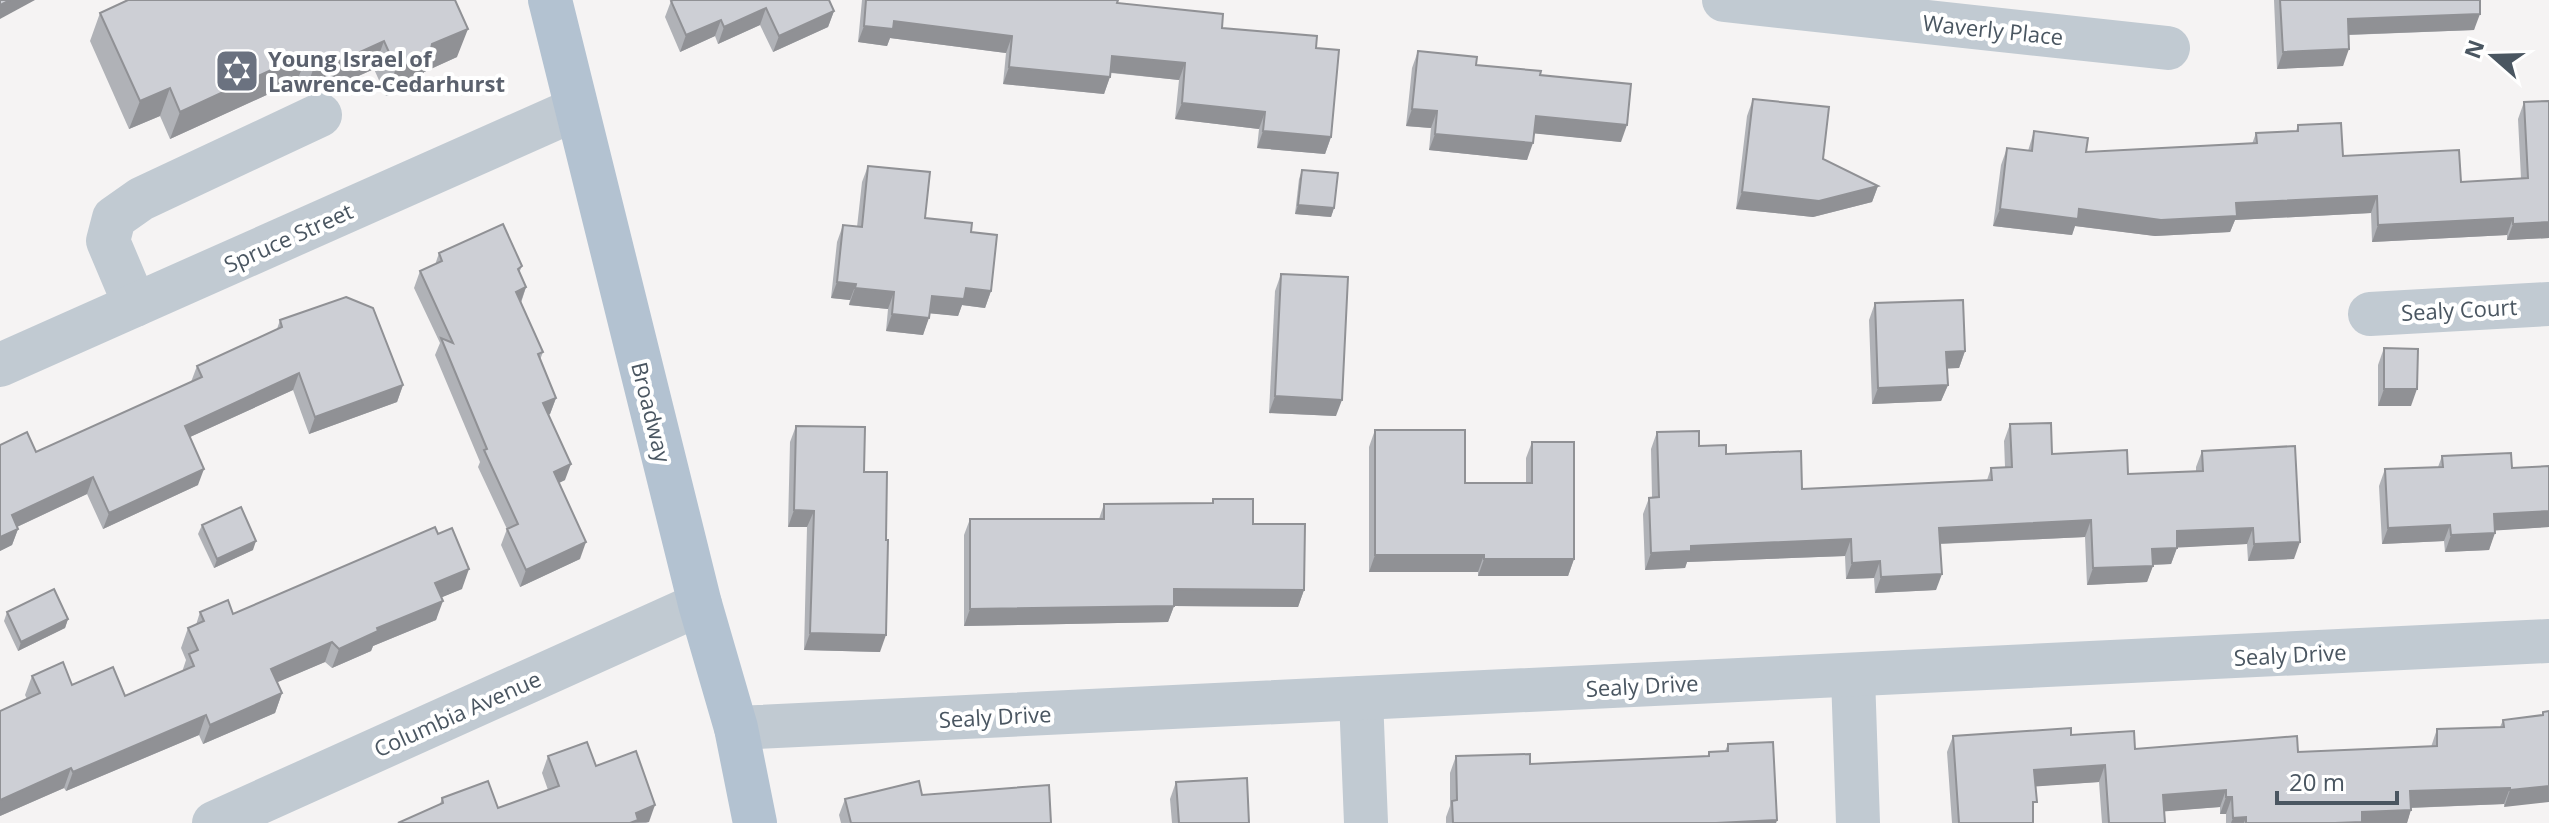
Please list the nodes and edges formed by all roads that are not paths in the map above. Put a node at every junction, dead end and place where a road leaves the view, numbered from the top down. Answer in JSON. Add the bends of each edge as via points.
{"nodes":[{"id":1,"x":550,"y":0,"type":"edge"},
{"id":2,"x":1724,"y":0,"type":"edge"},
{"id":3,"x":2168,"y":48,"type":"dead end"},
{"id":4,"x":576,"y":109,"type":"junction"},
{"id":5,"x":320,"y":115,"type":"dead end"},
{"id":6,"x":2549,"y":304,"type":"edge"},
{"id":7,"x":135,"y":305,"type":"junction"},
{"id":8,"x":2370,"y":314,"type":"dead end"},
{"id":9,"x":0,"y":365,"type":"edge"},
{"id":10,"x":700,"y":604,"type":"junction"},
{"id":11,"x":2549,"y":641,"type":"edge"},
{"id":12,"x":1853,"y":676,"type":"junction"},
{"id":13,"x":1361,"y":698,"type":"junction"},
{"id":14,"x":736,"y":728,"type":"junction"},
{"id":15,"x":214,"y":823,"type":"edge"},
{"id":16,"x":755,"y":823,"type":"edge"},
{"id":17,"x":1366,"y":823,"type":"edge"},
{"id":18,"x":1858,"y":823,"type":"edge"}],
"edges":[{"from":1,"to":4,"type":"main road","name":"Broadway"},
{"from":2,"to":3,"type":"street","name":"Waverly Place"},
{"from":4,"to":7,"type":"street","name":"Spruce Street"},
{"from":4,"to":10,"type":"main road","name":"Broadway"},
{"from":5,"to":7,"type":"street","via":[[141,199],[114,218],[108,241]]},
{"from":6,"to":8,"type":"street","name":"Sealy Court"},
{"from":7,"to":9,"type":"street","name":"Spruce Street"},
{"from":10,"to":14,"type":"main road","name":"Broadway"},
{"from":10,"to":15,"type":"street","name":"Columbia Avenue"},
{"from":11,"to":12,"type":"street","name":"Sealy Drive"},
{"from":12,"to":13,"type":"street","name":"Sealy Drive"},
{"from":12,"to":18,"type":"street"},
{"from":13,"to":14,"type":"street","name":"Sealy Drive"},
{"from":13,"to":17,"type":"street"},
{"from":14,"to":16,"type":"main road","name":"Broadway"}]}
